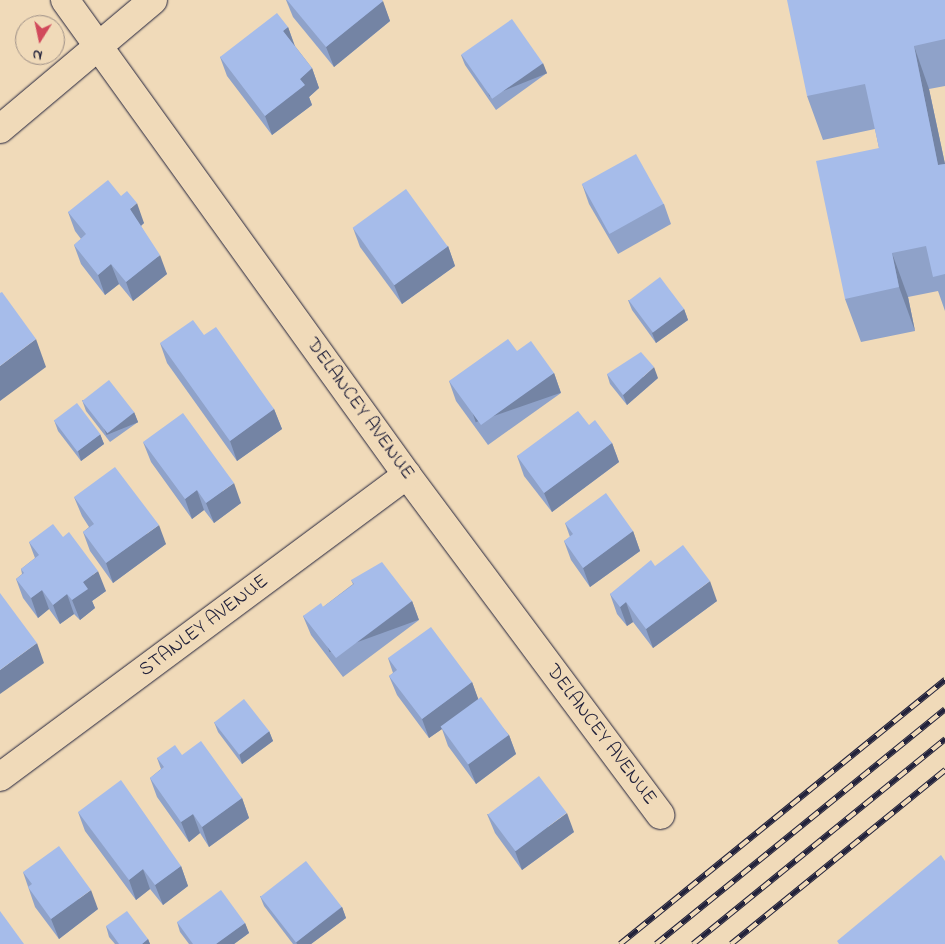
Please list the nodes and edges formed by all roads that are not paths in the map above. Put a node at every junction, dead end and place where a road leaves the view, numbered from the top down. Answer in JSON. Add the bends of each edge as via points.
{"nodes":[{"id":1,"x":65,"y":0,"type":"edge"},
{"id":2,"x":153,"y":0,"type":"edge"},
{"id":3,"x":100,"y":47,"type":"junction"},
{"id":4,"x":0,"y":129,"type":"edge"},
{"id":5,"x":407,"y":475,"type":"junction"},
{"id":6,"x":0,"y":777,"type":"edge"},
{"id":7,"x":660,"y":815,"type":"dead end"}],
"edges":[{"from":1,"to":3,"type":"street","name":"DELANCEY AVENUE"},
{"from":2,"to":3,"type":"street"},
{"from":3,"to":4,"type":"street"},
{"from":3,"to":5,"type":"street","name":"DELANCEY AVENUE"},
{"from":5,"to":6,"type":"street","name":"STANLEY AVENUE"},
{"from":5,"to":7,"type":"street","name":"DELANCEY AVENUE"}]}
